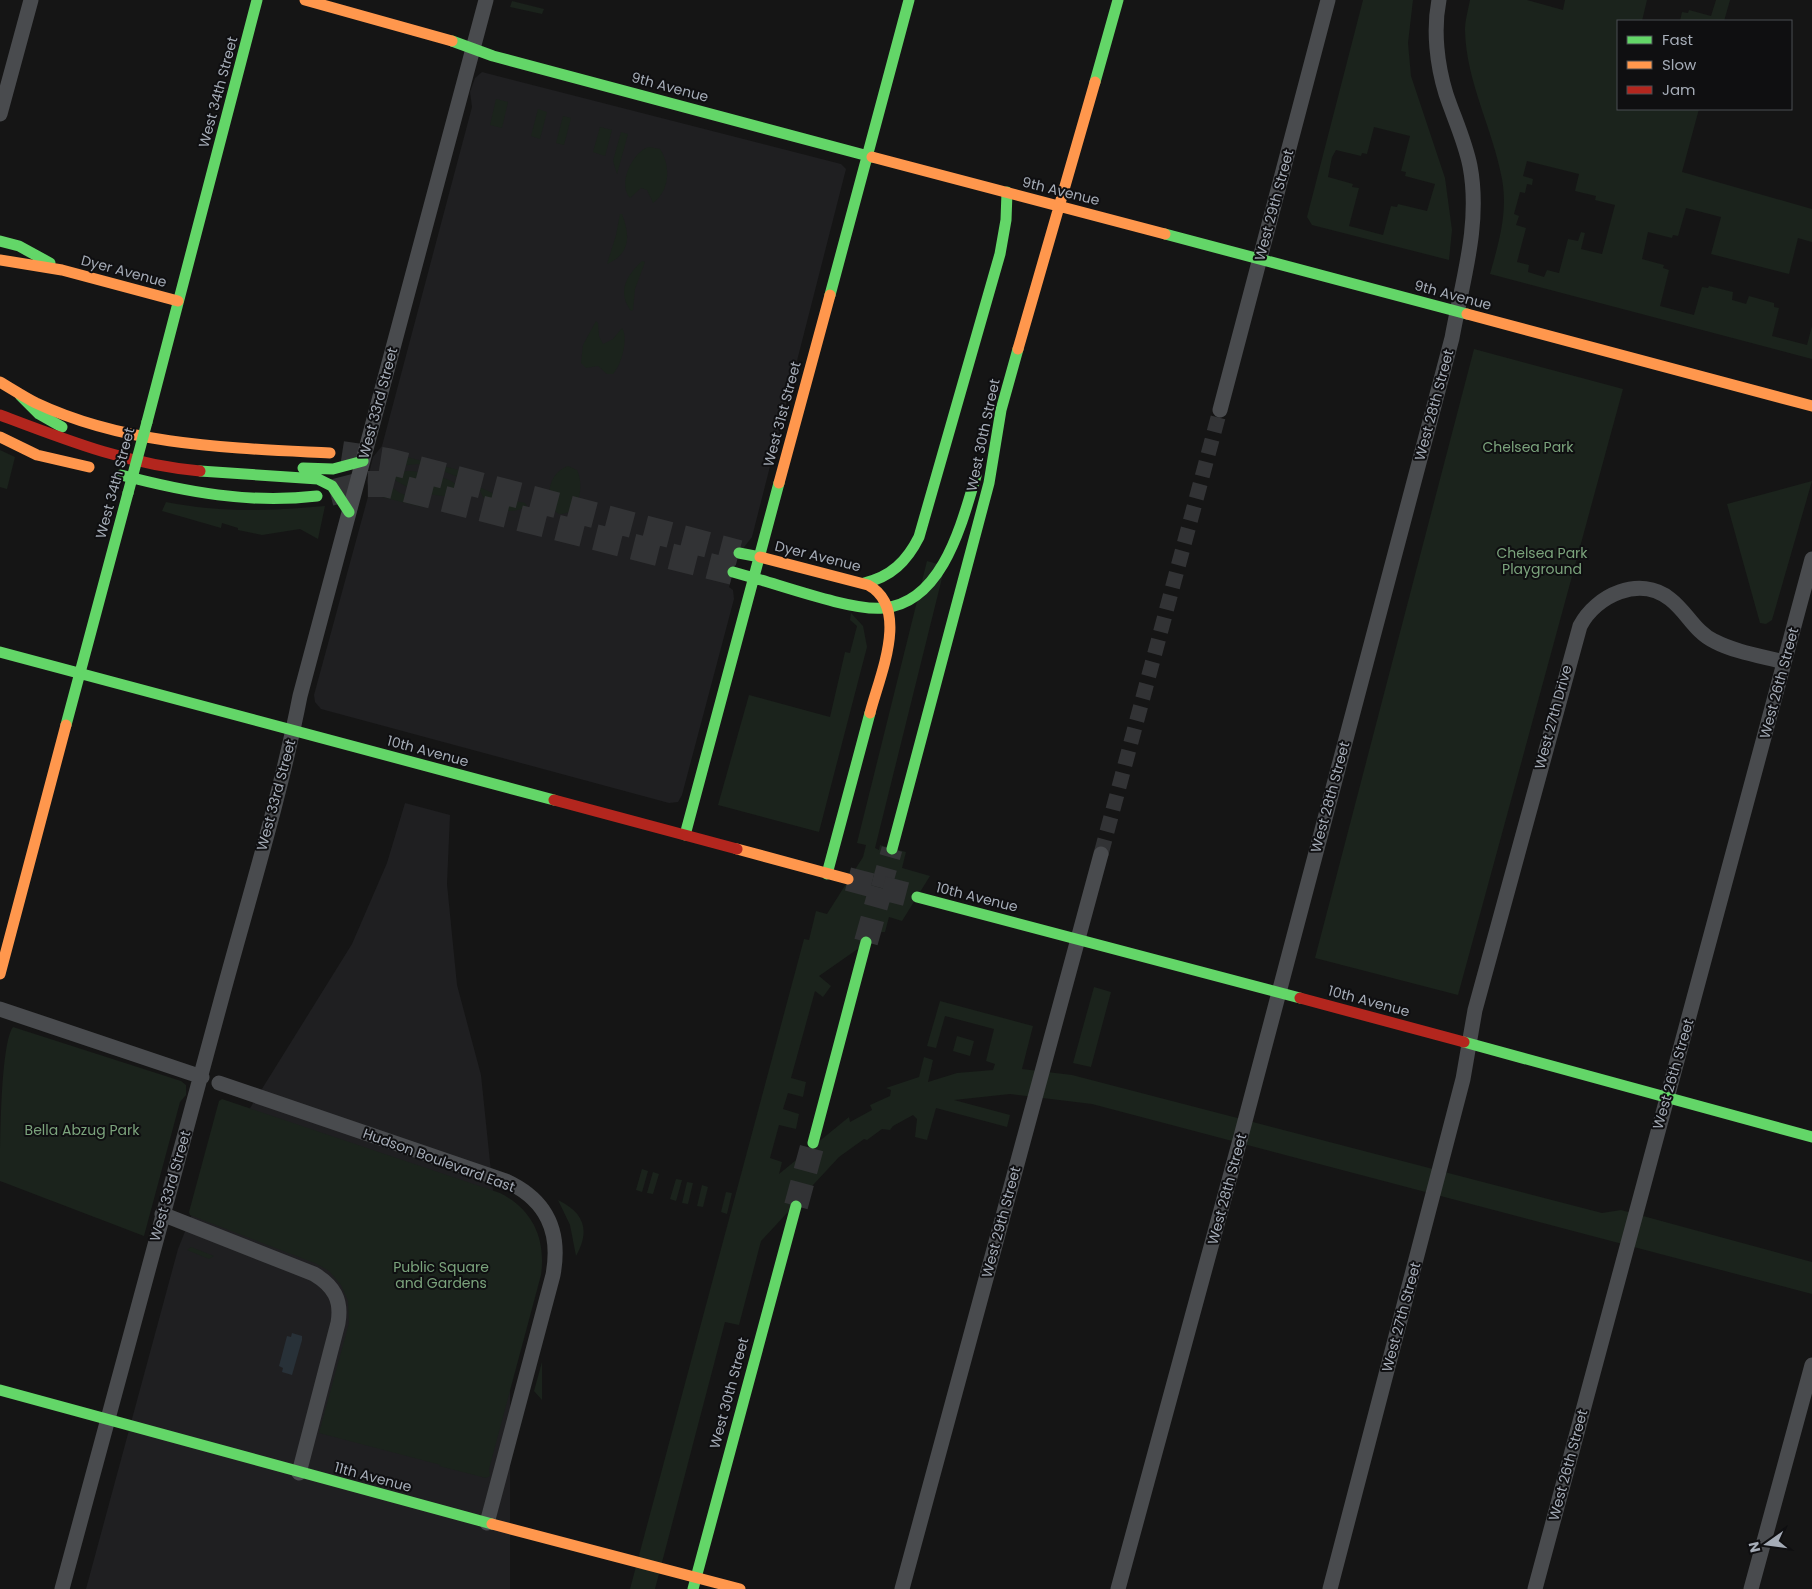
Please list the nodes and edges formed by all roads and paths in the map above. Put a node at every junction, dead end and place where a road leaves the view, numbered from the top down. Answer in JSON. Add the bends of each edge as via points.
{"nodes":[{"id":1,"x":31,"y":0,"type":"edge"},
{"id":2,"x":257,"y":0,"type":"edge"},
{"id":3,"x":305,"y":0,"type":"edge"},
{"id":4,"x":486,"y":0,"type":"edge"},
{"id":5,"x":909,"y":0,"type":"edge"},
{"id":6,"x":1118,"y":0,"type":"edge"},
{"id":7,"x":1328,"y":0,"type":"edge"},
{"id":8,"x":1439,"y":0,"type":"edge"},
{"id":9,"x":473,"y":48,"type":"junction"},
{"id":10,"x":0,"y":114,"type":"edge"},
{"id":11,"x":867,"y":155,"type":"junction"},
{"id":12,"x":1007,"y":192,"type":"junction"},
{"id":13,"x":1058,"y":205,"type":"junction"},
{"id":14,"x":0,"y":241,"type":"edge"},
{"id":15,"x":1260,"y":258,"type":"junction"},
{"id":16,"x":0,"y":260,"type":"edge"},
{"id":17,"x":62,"y":270,"type":"junction"},
{"id":18,"x":178,"y":301,"type":"junction"},
{"id":19,"x":1456,"y":312,"type":"junction"},
{"id":20,"x":0,"y":382,"type":"edge"},
{"id":21,"x":20,"y":395,"type":"junction"},
{"id":22,"x":1812,"y":406,"type":"edge"},
{"id":23,"x":1001,"y":410,"type":"junction"},
{"id":24,"x":1220,"y":410,"type":"tunnel mouth"},
{"id":25,"x":0,"y":416,"type":"edge"},
{"id":26,"x":0,"y":437,"type":"edge"},
{"id":27,"x":333,"y":453,"type":"tunnel mouth"},
{"id":28,"x":364,"y":461,"type":"junction"},
{"id":29,"x":99,"y":469,"type":"junction"},
{"id":30,"x":317,"y":496,"type":"tunnel mouth"},
{"id":31,"x":349,"y":512,"type":"junction"},
{"id":32,"x":739,"y":552,"type":"tunnel mouth"},
{"id":33,"x":760,"y":557,"type":"junction"},
{"id":34,"x":1812,"y":559,"type":"edge"},
{"id":35,"x":733,"y":572,"type":"tunnel mouth"},
{"id":36,"x":754,"y":578,"type":"junction"},
{"id":37,"x":864,"y":583,"type":"junction"},
{"id":38,"x":889,"y":607,"type":"junction"},
{"id":39,"x":0,"y":652,"type":"edge"},
{"id":40,"x":1784,"y":662,"type":"junction"},
{"id":41,"x":79,"y":674,"type":"junction"},
{"id":42,"x":293,"y":730,"type":"junction"},
{"id":43,"x":685,"y":835,"type":"junction"},
{"id":44,"x":892,"y":848,"type":"tunnel mouth"},
{"id":45,"x":1101,"y":854,"type":"tunnel mouth"},
{"id":46,"x":827,"y":874,"type":"junction"},
{"id":47,"x":848,"y":880,"type":"tunnel mouth"},
{"id":48,"x":917,"y":897,"type":"tunnel mouth"},
{"id":49,"x":1077,"y":938,"type":"junction"},
{"id":50,"x":866,"y":942,"type":"tunnel mouth"},
{"id":51,"x":0,"y":974,"type":"edge"},
{"id":52,"x":1278,"y":993,"type":"junction"},
{"id":53,"x":0,"y":1009,"type":"edge"},
{"id":54,"x":1469,"y":1044,"type":"junction"},
{"id":55,"x":202,"y":1077,"type":"junction"},
{"id":56,"x":219,"y":1083,"type":"dead end"},
{"id":57,"x":1667,"y":1098,"type":"junction"},
{"id":58,"x":1812,"y":1137,"type":"edge"},
{"id":59,"x":813,"y":1142,"type":"tunnel mouth"},
{"id":60,"x":796,"y":1206,"type":"tunnel mouth"},
{"id":61,"x":162,"y":1214,"type":"junction"},
{"id":62,"x":1812,"y":1365,"type":"edge"},
{"id":63,"x":0,"y":1390,"type":"edge"},
{"id":64,"x":107,"y":1421,"type":"junction"},
{"id":65,"x":299,"y":1473,"type":"junction"},
{"id":66,"x":487,"y":1523,"type":"junction"},
{"id":67,"x":696,"y":1577,"type":"junction"},
{"id":68,"x":62,"y":1589,"type":"edge"},
{"id":69,"x":693,"y":1589,"type":"edge"},
{"id":70,"x":740,"y":1589,"type":"edge"},
{"id":71,"x":902,"y":1589,"type":"edge"},
{"id":72,"x":1118,"y":1589,"type":"edge"},
{"id":73,"x":1330,"y":1589,"type":"edge"},
{"id":74,"x":1535,"y":1589,"type":"edge"},
{"id":75,"x":1751,"y":1589,"type":"edge"}],
"edges":[{"from":1,"to":10,"type":"street"},
{"from":2,"to":18,"type":"main road","name":"West 34th Street"},
{"from":3,"to":9,"type":"main road","name":"9th Avenue"},
{"from":4,"to":9,"type":"street","name":"West 33rd Street"},
{"from":5,"to":11,"type":"main road","name":"West 31st Street"},
{"from":6,"to":13,"type":"main road","name":"West 30th Street"},
{"from":7,"to":15,"type":"street","name":"West 29th Street"},
{"from":8,"to":19,"type":"street","name":"West 28th Street","via":[[1437,44],[1441,75],[1470,165],[1474,196],[1472,232]]},
{"from":9,"to":11,"type":"main road","name":"9th Avenue"},
{"from":9,"to":28,"type":"street","name":"West 33rd Street"},
{"from":11,"to":12,"type":"main road","name":"9th Avenue"},
{"from":11,"to":33,"type":"main road","name":"West 31st Street"},
{"from":12,"to":13,"type":"main road","name":"9th Avenue"},
{"from":12,"to":37,"type":"main road","via":[[1000,254],[919,537],[896,570]]},
{"from":13,"to":15,"type":"main road","name":"9th Avenue"},
{"from":13,"to":23,"type":"main road","name":"West 30th Street"},
{"from":14,"to":17,"type":"main road","name":"Dyer Avenue","via":[[35,253]]},
{"from":15,"to":19,"type":"main road","name":"9th Avenue"},
{"from":15,"to":24,"type":"street","name":"West 29th Street"},
{"from":16,"to":17,"type":"main road","name":"Dyer Avenue"},
{"from":17,"to":18,"type":"main road","name":"Dyer Avenue"},
{"from":18,"to":41,"type":"main road","name":"West 34th Street","bridge":true},
{"from":19,"to":22,"type":"main road","name":"9th Avenue"},
{"from":19,"to":52,"type":"street","name":"West 28th Street","via":[[1452,338]]},
{"from":20,"to":21,"type":"main road"},
{"from":21,"to":27,"type":"main road","via":[[86,421],[151,437],[234,447]]},
{"from":21,"to":28,"type":"main road","via":[[39,414],[71,432],[154,454],[212,462],[333,469]]},
{"from":23,"to":38,"type":"main road","via":[[975,478],[959,534],[944,564],[912,598]]},
{"from":23,"to":44,"type":"main road","name":"West 30th Street","via":[[989,482]]},
{"from":25,"to":29,"type":"main road","via":[[21,431]]},
{"from":25,"to":31,"type":"main road","via":[[77,446],[148,464],[318,479],[332,486]]},
{"from":26,"to":29,"type":"main road","via":[[37,455]]},
{"from":28,"to":31,"type":"street","name":"West 33rd Street"},
{"from":29,"to":30,"type":"main road","via":[[220,498],[272,501]]},
{"from":31,"to":42,"type":"street","name":"West 33rd Street"},
{"from":32,"to":33,"type":"main road","name":"Dyer Avenue"},
{"from":33,"to":36,"type":"main road","name":"West 31st Street"},
{"from":33,"to":37,"type":"main road","name":"Dyer Avenue"},
{"from":34,"to":40,"type":"street","name":"West 26th Street"},
{"from":35,"to":36,"type":"main road"},
{"from":36,"to":38,"type":"main road","via":[[862,607]]},
{"from":36,"to":43,"type":"main road","name":"West 31st Street"},
{"from":37,"to":38,"type":"main road","name":"Dyer Avenue","via":[[877,591]]},
{"from":38,"to":46,"type":"main road","via":[[890,637]]},
{"from":39,"to":41,"type":"main road","name":"10th Avenue"},
{"from":40,"to":54,"type":"street","name":"West 27th Drive","via":[[1714,641],[1700,632],[1668,597],[1650,590],[1618,592],[1600,601],[1585,615],[1572,648]]},
{"from":40,"to":57,"type":"street","name":"West 26th Street"},
{"from":41,"to":42,"type":"main road","name":"10th Avenue"},
{"from":41,"to":51,"type":"main road","name":"West 34th Street"},
{"from":42,"to":43,"type":"main road","name":"10th Avenue"},
{"from":42,"to":55,"type":"street","name":"West 33rd Street"},
{"from":43,"to":46,"type":"main road","name":"10th Avenue"},
{"from":45,"to":49,"type":"street","name":"West 29th Street"},
{"from":46,"to":47,"type":"main road","name":"10th Avenue"},
{"from":48,"to":49,"type":"main road","name":"10th Avenue"},
{"from":49,"to":52,"type":"main road","name":"10th Avenue"},
{"from":49,"to":71,"type":"street","name":"West 29th Street"},
{"from":50,"to":59,"type":"main road"},
{"from":52,"to":54,"type":"main road","name":"10th Avenue"},
{"from":52,"to":72,"type":"street","name":"West 28th Street"},
{"from":53,"to":55,"type":"street"},
{"from":54,"to":57,"type":"main road","name":"10th Avenue"},
{"from":54,"to":73,"type":"street","name":"West 27th Street","via":[[1463,1079]]},
{"from":55,"to":61,"type":"street","name":"West 33rd Street"},
{"from":56,"to":66,"type":"street","name":"Hudson Boulevard East","via":[[506,1181],[529,1195],[548,1218],[556,1244],[553,1276]]},
{"from":57,"to":58,"type":"main road","name":"10th Avenue"},
{"from":57,"to":74,"type":"street","name":"West 26th Street"},
{"from":60,"to":67,"type":"main road","name":"West 30th Street"},
{"from":61,"to":64,"type":"street","name":"West 33rd Street"},
{"from":61,"to":65,"type":"street","via":[[314,1274],[335,1292],[338,1324]]},
{"from":62,"to":75,"type":"street"},
{"from":63,"to":64,"type":"main road","name":"11th Avenue"},
{"from":64,"to":65,"type":"main road","name":"11th Avenue"},
{"from":64,"to":68,"type":"street","name":"West 33rd Street"},
{"from":65,"to":66,"type":"main road","name":"11th Avenue"},
{"from":66,"to":67,"type":"main road","name":"11th Avenue"},
{"from":67,"to":69,"type":"main road","name":"West 30th Street"},
{"from":67,"to":70,"type":"main road","name":"11th Avenue"}]}
